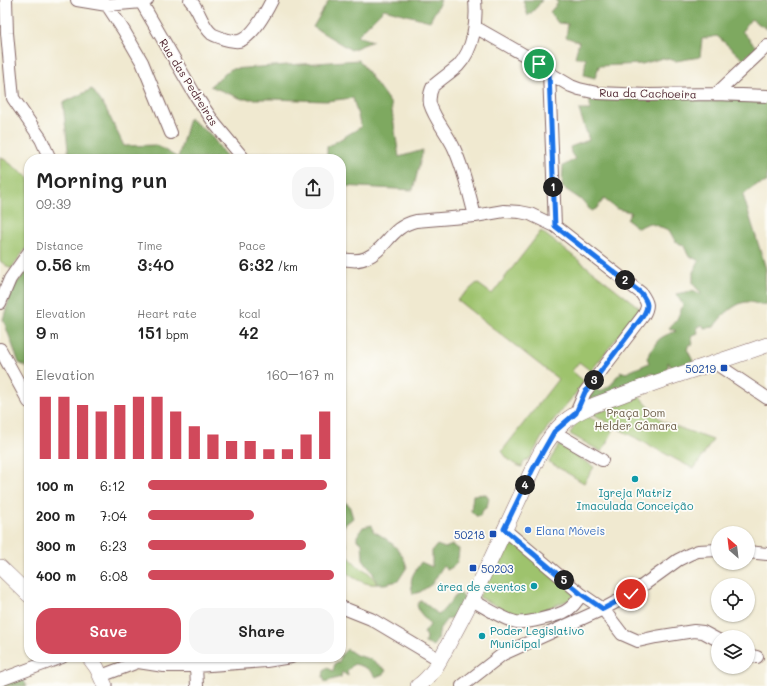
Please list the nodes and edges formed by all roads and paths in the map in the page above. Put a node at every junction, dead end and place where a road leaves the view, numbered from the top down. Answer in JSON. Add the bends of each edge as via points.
{"nodes":[{"id":1,"x":6,"y":0,"type":"edge"},
{"id":2,"x":77,"y":0,"type":"edge"},
{"id":3,"x":190,"y":0,"type":"edge"},
{"id":4,"x":272,"y":0,"type":"edge"},
{"id":5,"x":475,"y":0,"type":"edge"},
{"id":6,"x":144,"y":1,"type":"edge"},
{"id":7,"x":107,"y":5,"type":"junction"},
{"id":8,"x":475,"y":27,"type":"junction"},
{"id":9,"x":767,"y":46,"type":"edge"},
{"id":10,"x":549,"y":73,"type":"junction"},
{"id":11,"x":716,"y":94,"type":"junction"},
{"id":12,"x":767,"y":96,"type":"edge"},
{"id":13,"x":171,"y":133,"type":"dead end"},
{"id":14,"x":48,"y":154,"type":"edge"},
{"id":15,"x":240,"y":154,"type":"edge"},
{"id":16,"x":476,"y":216,"type":"junction"},
{"id":17,"x":555,"y":226,"type":"junction"},
{"id":18,"x":24,"y":257,"type":"edge"},
{"id":19,"x":346,"y":260,"type":"edge"},
{"id":20,"x":5,"y":275,"type":"edge"},
{"id":21,"x":0,"y":304,"type":"edge"},
{"id":22,"x":767,"y":345,"type":"edge"},
{"id":23,"x":0,"y":348,"type":"edge"},
{"id":24,"x":715,"y":363,"type":"junction"},
{"id":25,"x":24,"y":393,"type":"edge"},
{"id":26,"x":767,"y":398,"type":"edge"},
{"id":27,"x":576,"y":413,"type":"junction"},
{"id":28,"x":554,"y":432,"type":"junction"},
{"id":29,"x":602,"y":460,"type":"dead end"},
{"id":30,"x":504,"y":529,"type":"junction"},
{"id":31,"x":711,"y":550,"type":"edge"},
{"id":32,"x":755,"y":553,"type":"edge"},
{"id":33,"x":767,"y":554,"type":"edge"},
{"id":34,"x":0,"y":567,"type":"edge"},
{"id":35,"x":24,"y":590,"type":"edge"},
{"id":36,"x":581,"y":594,"type":"junction"},
{"id":37,"x":472,"y":600,"type":"junction"},
{"id":38,"x":603,"y":609,"type":"junction"},
{"id":39,"x":346,"y":610,"type":"edge"},
{"id":40,"x":711,"y":636,"type":"edge"},
{"id":41,"x":440,"y":660,"type":"junction"},
{"id":42,"x":49,"y":662,"type":"edge"},
{"id":43,"x":91,"y":662,"type":"edge"},
{"id":44,"x":133,"y":662,"type":"edge"},
{"id":45,"x":149,"y":662,"type":"edge"},
{"id":46,"x":252,"y":662,"type":"edge"},
{"id":47,"x":196,"y":666,"type":"junction"},
{"id":48,"x":0,"y":680,"type":"edge"},
{"id":49,"x":103,"y":681,"type":"edge"},
{"id":50,"x":424,"y":684,"type":"edge"},
{"id":51,"x":197,"y":686,"type":"edge"},
{"id":52,"x":462,"y":686,"type":"edge"}],
"edges":[{"from":1,"to":14,"type":"street","via":[[13,98],[41,139]]},
{"from":2,"to":7,"type":"street"},
{"from":3,"to":4,"type":"street","via":[[212,34],[227,40],[239,41],[259,23]]},
{"from":5,"to":8,"type":"street"},
{"from":6,"to":7,"type":"street"},
{"from":6,"to":15,"type":"street","name":"Rua das Pedreiras","via":[[194,93]]},
{"from":7,"to":13,"type":"street","via":[[142,62]]},
{"from":8,"to":10,"type":"street","name":"Rua da Cachoeira","via":[[533,60]]},
{"from":8,"to":16,"type":"street","via":[[462,60],[434,86],[430,100],[453,148]]},
{"from":9,"to":11,"type":"street"},
{"from":10,"to":11,"type":"street","name":"Rua da Cachoeira","via":[[571,86],[597,93]]},
{"from":10,"to":17,"type":"street"},
{"from":11,"to":12,"type":"street","name":"Rua da Cachoeira"},
{"from":16,"to":17,"type":"street","via":[[504,211],[520,212]]},
{"from":16,"to":19,"type":"street","via":[[408,223],[366,258]]},
{"from":17,"to":27,"type":"street","via":[[641,293],[648,304],[643,316],[585,392]]},
{"from":18,"to":20,"type":"street"},
{"from":20,"to":21,"type":"street"},
{"from":22,"to":24,"type":"main road"},
{"from":23,"to":25,"type":"street"},
{"from":24,"to":26,"type":"street"},
{"from":24,"to":27,"type":"main road","via":[[649,384]]},
{"from":27,"to":28,"type":"main road"},
{"from":28,"to":29,"type":"street"},
{"from":28,"to":30,"type":"main road"},
{"from":30,"to":36,"type":"street"},
{"from":30,"to":37,"type":"main road"},
{"from":31,"to":38,"type":"street","via":[[698,551],[678,560],[631,594]]},
{"from":32,"to":33,"type":"street"},
{"from":34,"to":35,"type":"main road"},
{"from":36,"to":37,"type":"street","via":[[577,602],[564,612],[522,622],[508,619]]},
{"from":36,"to":38,"type":"street"},
{"from":37,"to":41,"type":"main road"},
{"from":38,"to":40,"type":"street","via":[[622,634],[638,642],[656,636],[694,631]]},
{"from":38,"to":52,"type":"street","via":[[503,654]]},
{"from":39,"to":41,"type":"street","via":[[370,619]]},
{"from":41,"to":50,"type":"main road"},
{"from":42,"to":48,"type":"street"},
{"from":43,"to":49,"type":"main road"},
{"from":44,"to":49,"type":"street"},
{"from":45,"to":47,"type":"street","via":[[164,666]]},
{"from":46,"to":47,"type":"street"},
{"from":47,"to":51,"type":"street"}]}
